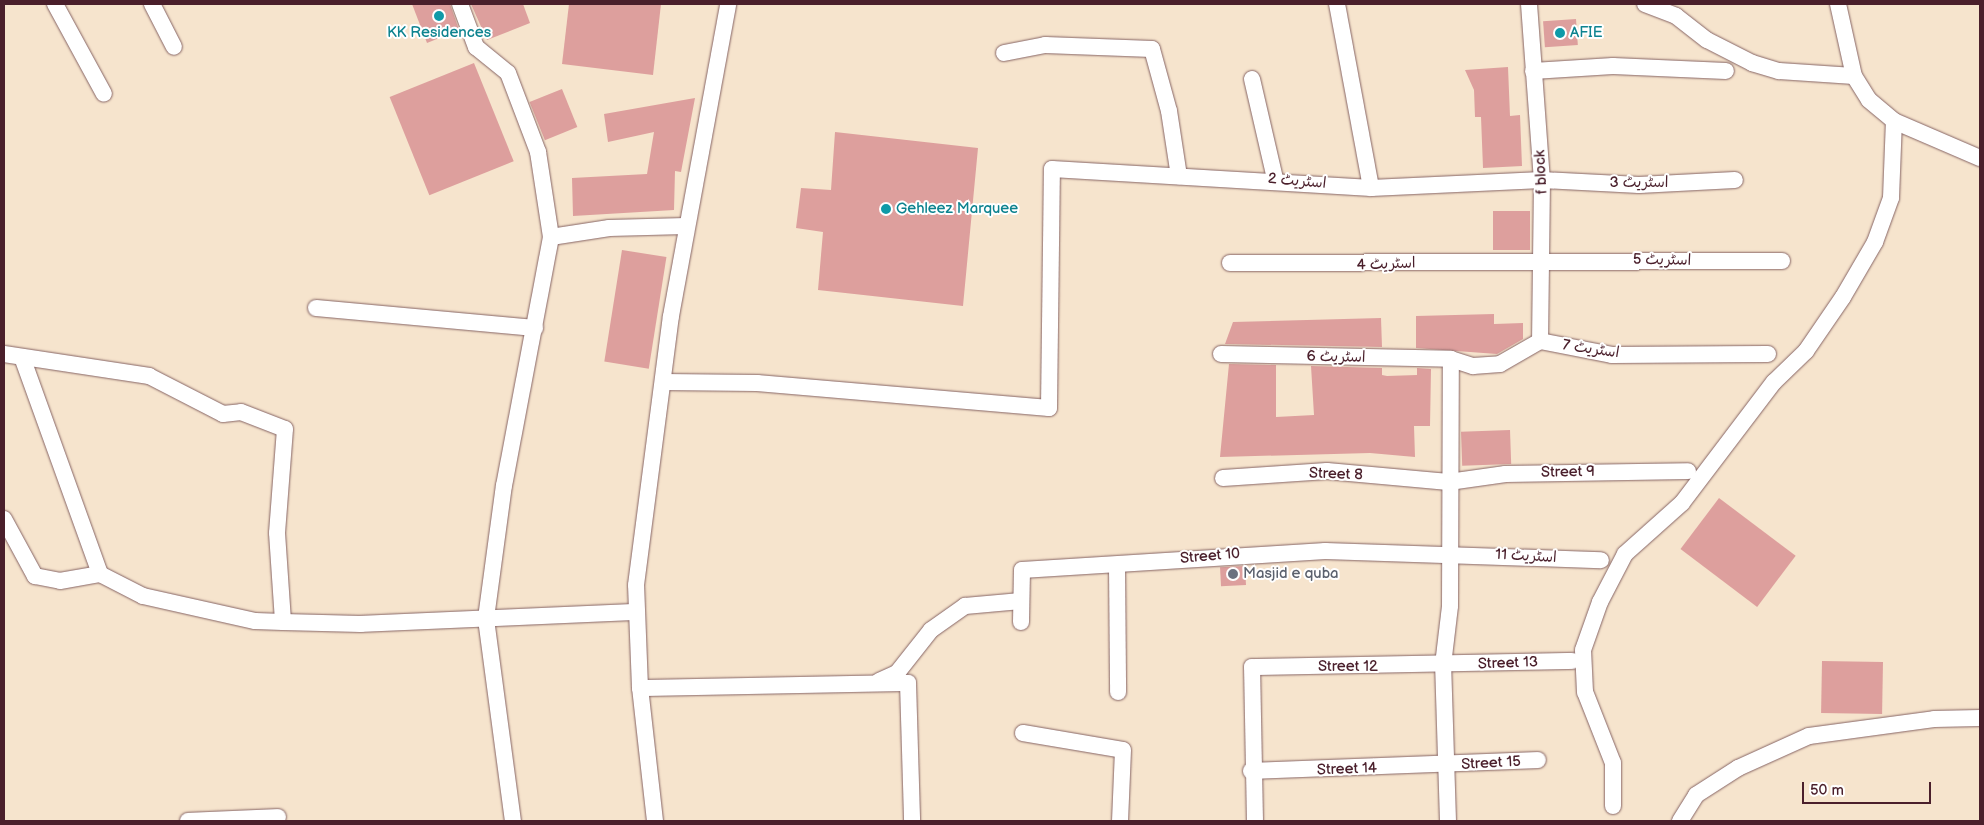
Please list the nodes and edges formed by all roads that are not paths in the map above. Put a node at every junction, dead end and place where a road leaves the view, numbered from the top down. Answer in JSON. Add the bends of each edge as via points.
{"nodes":[{"id":1,"x":55,"y":4,"type":"edge"},
{"id":2,"x":152,"y":4,"type":"edge"},
{"id":3,"x":460,"y":4,"type":"edge"},
{"id":4,"x":728,"y":4,"type":"edge"},
{"id":5,"x":1337,"y":4,"type":"edge"},
{"id":6,"x":1529,"y":4,"type":"edge"},
{"id":7,"x":1645,"y":4,"type":"edge"},
{"id":8,"x":1842,"y":7,"type":"edge"},
{"id":9,"x":174,"y":47,"type":"dead end"},
{"id":10,"x":1004,"y":53,"type":"dead end"},
{"id":11,"x":1533,"y":71,"type":"junction"},
{"id":12,"x":1726,"y":71,"type":"dead end"},
{"id":13,"x":1854,"y":76,"type":"junction"},
{"id":14,"x":1252,"y":79,"type":"dead end"},
{"id":15,"x":104,"y":94,"type":"dead end"},
{"id":16,"x":1894,"y":121,"type":"junction"},
{"id":17,"x":1980,"y":158,"type":"edge"},
{"id":18,"x":1179,"y":176,"type":"junction"},
{"id":19,"x":1275,"y":179,"type":"junction"},
{"id":20,"x":1542,"y":180,"type":"junction"},
{"id":21,"x":1735,"y":180,"type":"dead end"},
{"id":22,"x":1371,"y":188,"type":"junction"},
{"id":23,"x":686,"y":226,"type":"junction"},
{"id":24,"x":551,"y":237,"type":"junction"},
{"id":25,"x":1543,"y":259,"type":"junction"},
{"id":26,"x":1782,"y":261,"type":"dead end"},
{"id":27,"x":1230,"y":264,"type":"dead end"},
{"id":28,"x":316,"y":308,"type":"dead end"},
{"id":29,"x":535,"y":328,"type":"junction"},
{"id":30,"x":1540,"y":341,"type":"junction"},
{"id":31,"x":4,"y":354,"type":"edge"},
{"id":32,"x":1221,"y":354,"type":"dead end"},
{"id":33,"x":1768,"y":354,"type":"dead end"},
{"id":34,"x":22,"y":357,"type":"junction"},
{"id":35,"x":1451,"y":359,"type":"junction"},
{"id":36,"x":663,"y":382,"type":"junction"},
{"id":37,"x":1688,"y":471,"type":"dead end"},
{"id":38,"x":1223,"y":478,"type":"dead end"},
{"id":39,"x":1449,"y":482,"type":"junction"},
{"id":40,"x":4,"y":519,"type":"edge"},
{"id":41,"x":1450,"y":552,"type":"junction"},
{"id":42,"x":1601,"y":560,"type":"dead end"},
{"id":43,"x":1117,"y":565,"type":"junction"},
{"id":44,"x":100,"y":574,"type":"junction"},
{"id":45,"x":1021,"y":601,"type":"junction"},
{"id":46,"x":637,"y":612,"type":"junction"},
{"id":47,"x":486,"y":619,"type":"junction"},
{"id":48,"x":283,"y":622,"type":"junction"},
{"id":49,"x":1021,"y":622,"type":"dead end"},
{"id":50,"x":1572,"y":661,"type":"dead end"},
{"id":51,"x":1443,"y":665,"type":"junction"},
{"id":52,"x":872,"y":684,"type":"junction"},
{"id":53,"x":640,"y":688,"type":"junction"},
{"id":54,"x":1118,"y":692,"type":"dead end"},
{"id":55,"x":1980,"y":718,"type":"edge"},
{"id":56,"x":1023,"y":733,"type":"dead end"},
{"id":57,"x":1538,"y":760,"type":"dead end"},
{"id":58,"x":1444,"y":765,"type":"junction"},
{"id":59,"x":1251,"y":771,"type":"junction"},
{"id":60,"x":1613,"y":806,"type":"dead end"},
{"id":61,"x":278,"y":817,"type":"dead end"},
{"id":62,"x":188,"y":821,"type":"edge"},
{"id":63,"x":512,"y":821,"type":"edge"},
{"id":64,"x":655,"y":821,"type":"edge"},
{"id":65,"x":912,"y":821,"type":"edge"},
{"id":66,"x":1120,"y":821,"type":"edge"},
{"id":67,"x":1254,"y":821,"type":"edge"},
{"id":68,"x":1448,"y":821,"type":"edge"},
{"id":69,"x":1680,"y":821,"type":"edge"}],
"edges":[{"from":1,"to":15,"type":"street"},
{"from":2,"to":9,"type":"street"},
{"from":3,"to":24,"type":"street","via":[[476,47],[508,73],[538,152]]},
{"from":4,"to":23,"type":"street"},
{"from":5,"to":22,"type":"street"},
{"from":6,"to":11,"type":"street","name":"f block"},
{"from":7,"to":13,"type":"street","via":[[1676,16],[1707,40],[1752,63],[1779,71]]},
{"from":8,"to":13,"type":"street"},
{"from":10,"to":18,"type":"street","via":[[1045,45],[1152,49],[1170,111]]},
{"from":11,"to":12,"type":"street","via":[[1613,66]]},
{"from":11,"to":20,"type":"street","name":"f block"},
{"from":13,"to":16,"type":"street","via":[[1869,100]]},
{"from":14,"to":19,"type":"street"},
{"from":16,"to":17,"type":"street"},
{"from":16,"to":60,"type":"street","via":[[1892,198],[1875,242],[1843,297],[1806,351],[1774,382],[1682,504],[1625,554],[1600,602],[1582,650],[1585,692],[1613,763]]},
{"from":18,"to":19,"type":"street","name":"اسٹریٹ 2"},
{"from":18,"to":36,"type":"street","name":"اسٹریٹ 2","via":[[1052,169],[1049,408],[757,383]]},
{"from":19,"to":22,"type":"street","name":"اسٹریٹ 2"},
{"from":20,"to":21,"type":"street","name":"اسٹریٹ 3","via":[[1639,184]]},
{"from":20,"to":22,"type":"street","name":"اسٹریٹ 2"},
{"from":20,"to":25,"type":"street","name":"f block"},
{"from":23,"to":24,"type":"street","via":[[609,228]]},
{"from":23,"to":36,"type":"street"},
{"from":24,"to":29,"type":"street"},
{"from":25,"to":26,"type":"street","name":"اسٹریٹ 5"},
{"from":25,"to":27,"type":"street","name":"اسٹریٹ 4"},
{"from":25,"to":30,"type":"street","name":"f block"},
{"from":28,"to":29,"type":"street"},
{"from":29,"to":47,"type":"street","via":[[504,485]]},
{"from":30,"to":33,"type":"street","name":"اسٹریٹ 7","via":[[1612,355]]},
{"from":30,"to":35,"type":"street","via":[[1500,364],[1473,366]]},
{"from":31,"to":34,"type":"street"},
{"from":32,"to":35,"type":"street","name":"اسٹریٹ 6"},
{"from":34,"to":44,"type":"street"},
{"from":34,"to":48,"type":"street","via":[[149,376],[222,414],[241,412],[285,429],[277,532]]},
{"from":35,"to":39,"type":"street"},
{"from":36,"to":46,"type":"street","via":[[636,585]]},
{"from":37,"to":39,"type":"street","name":"Street 9","via":[[1504,474]]},
{"from":38,"to":39,"type":"street","name":"Street 8","via":[[1327,471]]},
{"from":39,"to":41,"type":"street"},
{"from":40,"to":44,"type":"street","via":[[35,576],[60,581]]},
{"from":41,"to":42,"type":"street","name":"اسٹریٹ 11"},
{"from":41,"to":43,"type":"street","name":"Street 10","via":[[1224,554]]},
{"from":41,"to":51,"type":"street"},
{"from":43,"to":45,"type":"street","name":"Street 10","via":[[1022,570]]},
{"from":43,"to":54,"type":"street"},
{"from":44,"to":48,"type":"street","via":[[143,596],[255,621]]},
{"from":45,"to":49,"type":"street","name":"Street 10"},
{"from":45,"to":52,"type":"street","via":[[965,606],[931,630],[897,673]]},
{"from":46,"to":47,"type":"street"},
{"from":46,"to":53,"type":"street"},
{"from":47,"to":48,"type":"street"},
{"from":47,"to":63,"type":"street"},
{"from":50,"to":51,"type":"street","name":"Street 13"},
{"from":51,"to":58,"type":"street"},
{"from":51,"to":59,"type":"street","name":"Street 12","via":[[1252,667]]},
{"from":52,"to":53,"type":"street"},
{"from":52,"to":65,"type":"street","via":[[908,683],[911,689]]},
{"from":53,"to":64,"type":"street"},
{"from":55,"to":69,"type":"street","via":[[1934,719],[1809,736],[1738,768],[1696,795]]},
{"from":56,"to":66,"type":"street","via":[[1123,750]]},
{"from":57,"to":58,"type":"street","name":"Street 15"},
{"from":58,"to":59,"type":"street","name":"Street 14"},
{"from":58,"to":68,"type":"street"},
{"from":59,"to":67,"type":"street"},
{"from":61,"to":62,"type":"street"}]}
